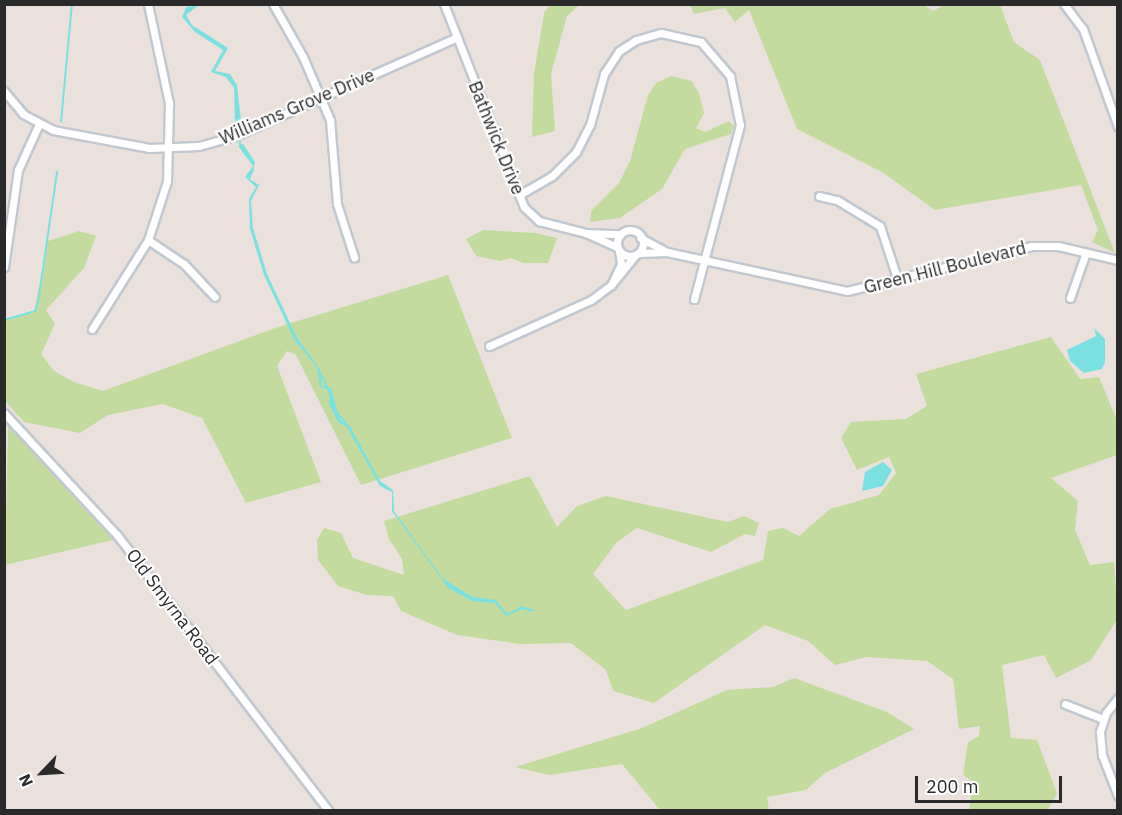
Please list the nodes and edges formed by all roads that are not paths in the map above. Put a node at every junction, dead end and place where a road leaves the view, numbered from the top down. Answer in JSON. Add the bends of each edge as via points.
{"nodes":[{"id":1,"x":148,"y":4,"type":"edge"},
{"id":2,"x":273,"y":4,"type":"edge"},
{"id":3,"x":444,"y":4,"type":"edge"},
{"id":4,"x":1064,"y":4,"type":"edge"},
{"id":5,"x":457,"y":37,"type":"junction"},
{"id":6,"x":4,"y":92,"type":"edge"},
{"id":7,"x":321,"y":97,"type":"junction"},
{"id":8,"x":39,"y":124,"type":"junction"},
{"id":9,"x":1118,"y":127,"type":"edge"},
{"id":10,"x":171,"y":149,"type":"junction"},
{"id":11,"x":519,"y":195,"type":"junction"},
{"id":12,"x":819,"y":196,"type":"dead end"},
{"id":13,"x":8,"y":218,"type":"edge"},
{"id":14,"x":586,"y":233,"type":"junction"},
{"id":15,"x":622,"y":233,"type":"junction"},
{"id":16,"x":640,"y":236,"type":"junction"},
{"id":17,"x":148,"y":240,"type":"junction"},
{"id":18,"x":618,"y":249,"type":"junction"},
{"id":19,"x":667,"y":252,"type":"junction"},
{"id":20,"x":636,"y":255,"type":"junction"},
{"id":21,"x":1085,"y":255,"type":"junction"},
{"id":22,"x":354,"y":257,"type":"dead end"},
{"id":23,"x":703,"y":260,"type":"junction"},
{"id":24,"x":1118,"y":260,"type":"edge"},
{"id":25,"x":4,"y":267,"type":"edge"},
{"id":26,"x":897,"y":281,"type":"junction"},
{"id":27,"x":611,"y":285,"type":"junction"},
{"id":28,"x":215,"y":297,"type":"dead end"},
{"id":29,"x":1070,"y":298,"type":"dead end"},
{"id":30,"x":694,"y":299,"type":"dead end"},
{"id":31,"x":557,"y":315,"type":"junction"},
{"id":32,"x":560,"y":323,"type":"dead end"},
{"id":33,"x":92,"y":328,"type":"dead end"},
{"id":34,"x":489,"y":346,"type":"dead end"},
{"id":35,"x":4,"y":413,"type":"edge"},
{"id":36,"x":1118,"y":698,"type":"edge"},
{"id":37,"x":1065,"y":704,"type":"dead end"},
{"id":38,"x":1103,"y":719,"type":"junction"},
{"id":39,"x":1118,"y":796,"type":"edge"},
{"id":40,"x":328,"y":810,"type":"edge"}],
"edges":[{"from":1,"to":10,"type":"street","via":[[170,103]]},
{"from":2,"to":7,"type":"street"},
{"from":3,"to":5,"type":"street","name":"Bathwick Drive"},
{"from":4,"to":9,"type":"street","via":[[1083,29]]},
{"from":5,"to":7,"type":"street","name":"Williams Grove Drive"},
{"from":5,"to":11,"type":"street","name":"Bathwick Drive"},
{"from":6,"to":8,"type":"street"},
{"from":7,"to":10,"type":"street","name":"Williams Grove Drive","via":[[235,136]]},
{"from":7,"to":22,"type":"street","via":[[333,132],[337,204]]},
{"from":8,"to":10,"type":"street","name":"Williams Grove Drive"},
{"from":8,"to":13,"type":"street","via":[[19,166]]},
{"from":10,"to":17,"type":"street","via":[[165,190]]},
{"from":11,"to":14,"type":"street","name":"Bathwick Drive","via":[[536,220]]},
{"from":11,"to":23,"type":"street","via":[[552,176],[576,152],[590,125],[603,74],[620,51],[656,34],[690,37],[711,50],[726,68],[740,118],[732,168]]},
{"from":12,"to":26,"type":"street","via":[[837,200],[882,228]]},
{"from":13,"to":25,"type":"street"},
{"from":14,"to":15,"type":"street","name":"Bathwick Drive"},
{"from":14,"to":18,"type":"street","name":"Bathwick Drive"},
{"from":15,"to":16,"type":"street","via":[[633,231]]},
{"from":15,"to":18,"type":"street"},
{"from":16,"to":19,"type":"street","name":"Green Hill Boulevard"},
{"from":16,"to":20,"type":"street","via":[[642,247]]},
{"from":17,"to":28,"type":"street","via":[[184,264]]},
{"from":17,"to":33,"type":"street"},
{"from":18,"to":20,"type":"street"},
{"from":18,"to":27,"type":"street","via":[[621,264]]},
{"from":19,"to":20,"type":"street","name":"Green Hill Boulevard"},
{"from":19,"to":23,"type":"street","name":"Green Hill Boulevard"},
{"from":20,"to":27,"type":"street"},
{"from":21,"to":24,"type":"street","name":"Green Hill Boulevard"},
{"from":21,"to":26,"type":"street","name":"Green Hill Boulevard","via":[[1058,246],[1031,246]]},
{"from":21,"to":29,"type":"street"},
{"from":23,"to":26,"type":"street","name":"Green Hill Boulevard","via":[[834,290]]},
{"from":23,"to":30,"type":"street"},
{"from":27,"to":31,"type":"street"},
{"from":31,"to":32,"type":"street"},
{"from":31,"to":34,"type":"street"},
{"from":35,"to":40,"type":"street","name":"Old Smyrna Road","via":[[117,535]]},
{"from":36,"to":38,"type":"street"},
{"from":37,"to":38,"type":"street"},
{"from":38,"to":39,"type":"street","via":[[1100,748]]}]}
